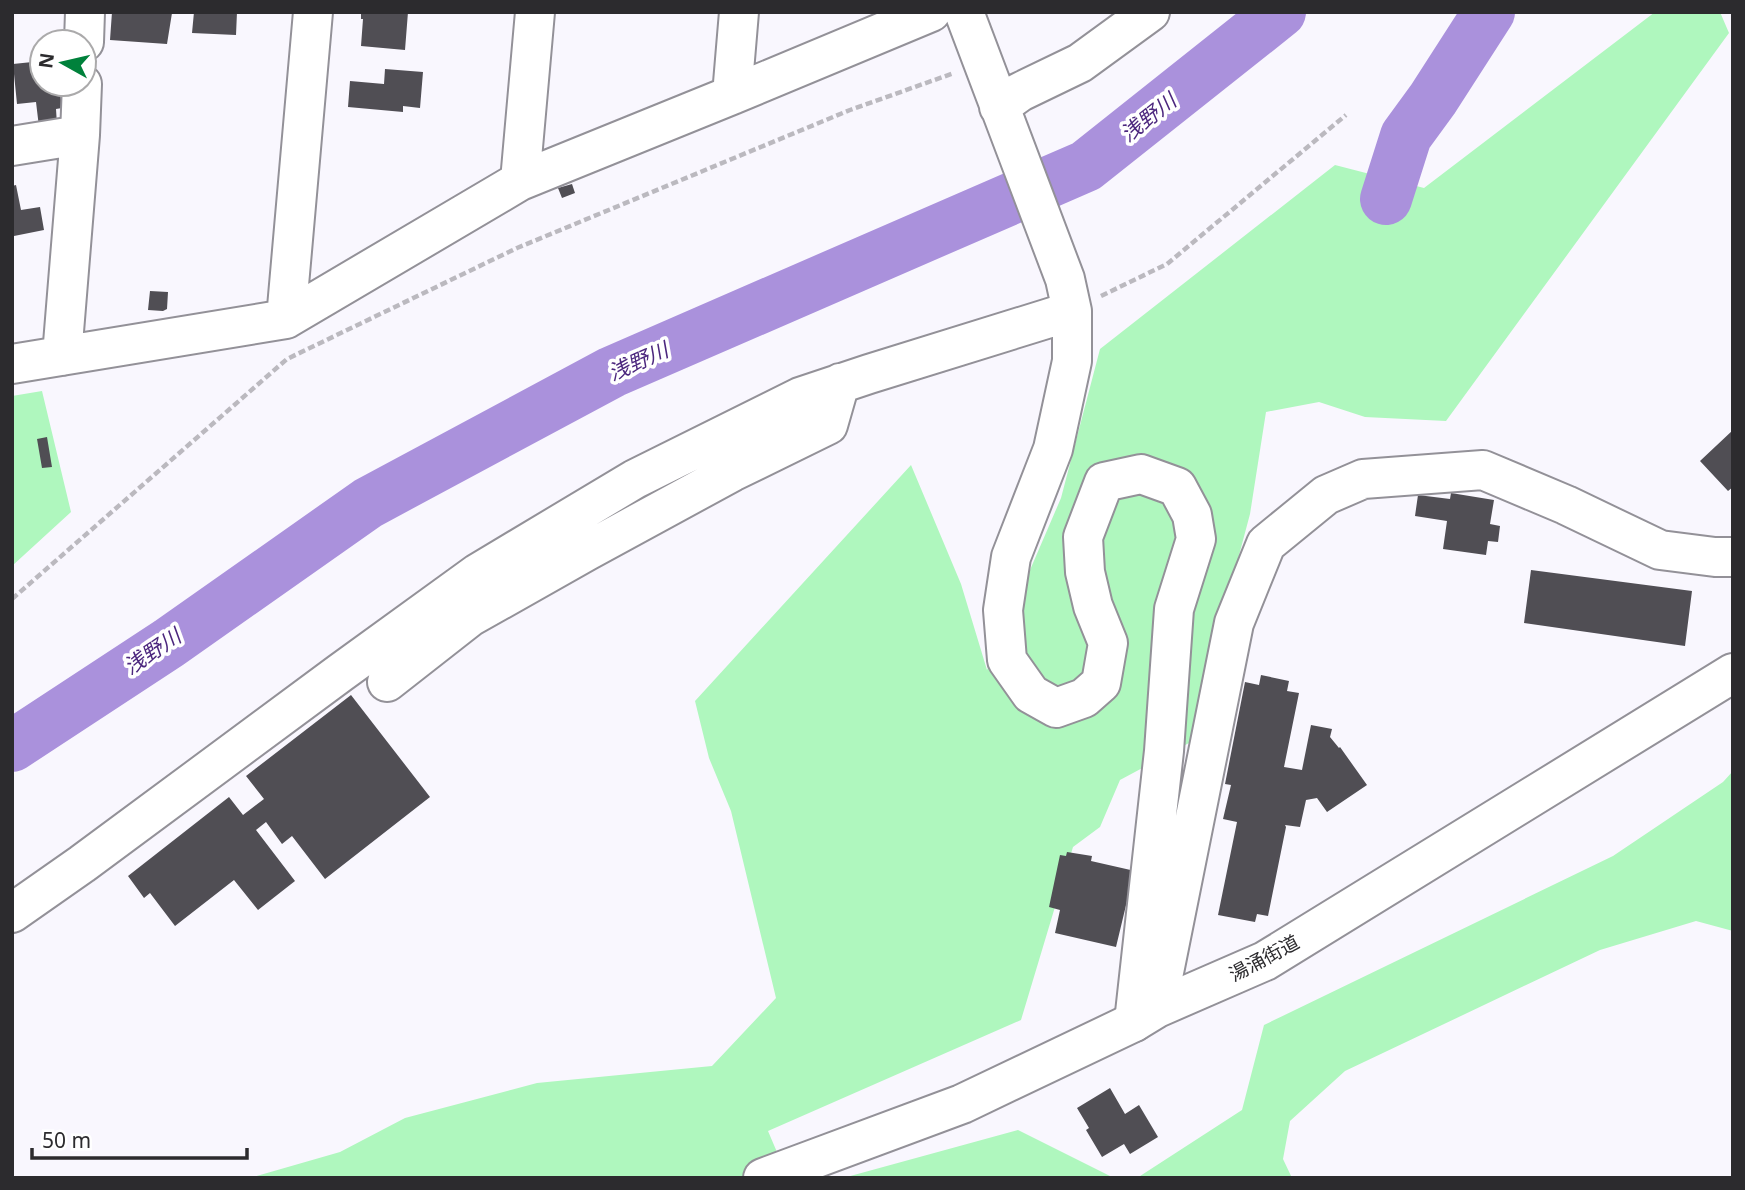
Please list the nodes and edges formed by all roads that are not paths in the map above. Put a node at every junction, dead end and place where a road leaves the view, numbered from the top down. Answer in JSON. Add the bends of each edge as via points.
{"nodes":[{"id":1,"x":313,"y":12,"type":"edge"},
{"id":2,"x":535,"y":12,"type":"edge"},
{"id":3,"x":739,"y":12,"type":"edge"},
{"id":4,"x":931,"y":12,"type":"edge"},
{"id":5,"x":964,"y":12,"type":"edge"},
{"id":6,"x":1150,"y":12,"type":"edge"},
{"id":7,"x":732,"y":96,"type":"junction"},
{"id":8,"x":81,"y":98,"type":"edge"},
{"id":9,"x":1001,"y":113,"type":"junction"},
{"id":10,"x":80,"y":135,"type":"junction"},
{"id":11,"x":12,"y":146,"type":"edge"},
{"id":12,"x":520,"y":181,"type":"junction"},
{"id":13,"x":1068,"y":295,"type":"junction"},
{"id":14,"x":286,"y":319,"type":"junction"},
{"id":15,"x":62,"y":356,"type":"junction"},
{"id":16,"x":12,"y":364,"type":"edge"},
{"id":17,"x":840,"y":383,"type":"junction"},
{"id":18,"x":1733,"y":557,"type":"edge"},
{"id":19,"x":1733,"y":673,"type":"edge"},
{"id":20,"x":387,"y":682,"type":"dead end"},
{"id":21,"x":12,"y":913,"type":"edge"},
{"id":22,"x":1145,"y":1015,"type":"junction"},
{"id":23,"x":763,"y":1178,"type":"edge"}],
"edges":[{"from":1,"to":14,"type":"street"},
{"from":2,"to":12,"type":"street"},
{"from":3,"to":7,"type":"street"},
{"from":4,"to":7,"type":"street"},
{"from":5,"to":9,"type":"street"},
{"from":6,"to":9,"type":"street","via":[[1080,63],[1020,92]]},
{"from":7,"to":12,"type":"street"},
{"from":8,"to":10,"type":"street"},
{"from":9,"to":13,"type":"street"},
{"from":10,"to":11,"type":"street"},
{"from":10,"to":15,"type":"street"},
{"from":12,"to":14,"type":"street"},
{"from":13,"to":17,"type":"street"},
{"from":13,"to":22,"type":"street","via":[[1072,361],[1053,449],[1011,557],[1003,610],[1007,660],[1031,694],[1056,708],[1084,698],[1101,683],[1108,643],[1093,606],[1083,537],[1104,482],[1141,474],[1177,487],[1192,515],[1196,539],[1174,609]]},
{"from":14,"to":15,"type":"street"},
{"from":15,"to":16,"type":"street"},
{"from":17,"to":20,"type":"street","via":[[828,425],[732,472],[470,617]]},
{"from":17,"to":21,"type":"street","via":[[800,397],[635,480],[478,573]]},
{"from":18,"to":22,"type":"street","via":[[1660,550],[1483,470],[1363,479],[1326,495],[1266,544],[1234,623]]},
{"from":19,"to":22,"type":"street","name":"湯涌街道","via":[[1265,961]]},
{"from":22,"to":23,"type":"street","name":"湯涌街道","via":[[962,1104]]}]}
